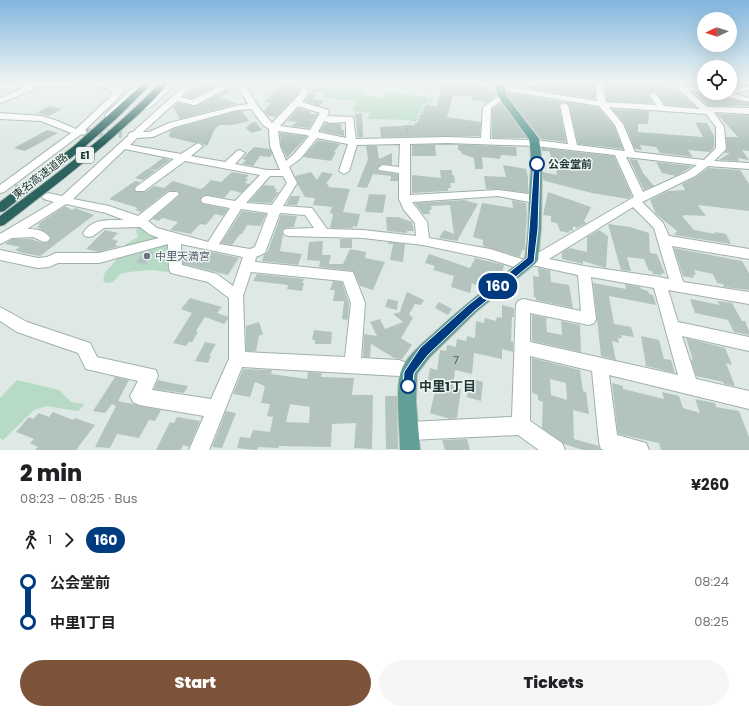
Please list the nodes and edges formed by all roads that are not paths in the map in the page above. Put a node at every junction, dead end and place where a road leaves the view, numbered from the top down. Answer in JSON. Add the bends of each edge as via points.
{"nodes":[{"id":1,"x":108,"y":103,"type":"edge"},
{"id":2,"x":122,"y":103,"type":"edge"},
{"id":3,"x":129,"y":103,"type":"edge"},
{"id":4,"x":146,"y":103,"type":"edge"},
{"id":5,"x":151,"y":103,"type":"edge"},
{"id":6,"x":170,"y":103,"type":"edge"},
{"id":7,"x":251,"y":103,"type":"edge"},
{"id":8,"x":298,"y":103,"type":"joint"},
{"id":9,"x":490,"y":103,"type":"edge"},
{"id":10,"x":510,"y":103,"type":"edge"},
{"id":11,"x":596,"y":103,"type":"edge"},
{"id":12,"x":658,"y":103,"type":"edge"},
{"id":13,"x":699,"y":103,"type":"edge"},
{"id":14,"x":602,"y":104,"type":"junction"},
{"id":15,"x":564,"y":105,"type":"dead end"},
{"id":16,"x":253,"y":106,"type":"junction"},
{"id":17,"x":662,"y":109,"type":"junction"},
{"id":18,"x":708,"y":111,"type":"junction"},
{"id":19,"x":749,"y":111,"type":"edge"},
{"id":20,"x":0,"y":116,"type":"edge"},
{"id":21,"x":322,"y":118,"type":"junction"},
{"id":22,"x":273,"y":128,"type":"junction"},
{"id":23,"x":121,"y":130,"type":"junction"},
{"id":24,"x":81,"y":132,"type":"junction"},
{"id":25,"x":313,"y":134,"type":"junction"},
{"id":26,"x":134,"y":135,"type":"junction"},
{"id":27,"x":352,"y":141,"type":"junction"},
{"id":28,"x":406,"y":141,"type":"junction"},
{"id":29,"x":485,"y":141,"type":"junction"},
{"id":30,"x":535,"y":143,"type":"junction"},
{"id":31,"x":80,"y":146,"type":"junction"},
{"id":32,"x":122,"y":146,"type":"junction"},
{"id":33,"x":198,"y":146,"type":"dead end"},
{"id":34,"x":573,"y":148,"type":"junction"},
{"id":35,"x":240,"y":153,"type":"dead end"},
{"id":36,"x":619,"y":153,"type":"junction"},
{"id":37,"x":630,"y":154,"type":"junction"},
{"id":38,"x":183,"y":157,"type":"junction"},
{"id":39,"x":706,"y":163,"type":"junction"},
{"id":40,"x":228,"y":165,"type":"junction"},
{"id":41,"x":749,"y":166,"type":"edge"},
{"id":42,"x":383,"y":168,"type":"dead end"},
{"id":43,"x":284,"y":170,"type":"junction"},
{"id":44,"x":344,"y":171,"type":"dead end"},
{"id":45,"x":404,"y":171,"type":"junction"},
{"id":46,"x":267,"y":173,"type":"junction"},
{"id":47,"x":5,"y":188,"type":"edge"},
{"id":48,"x":140,"y":190,"type":"dead end"},
{"id":49,"x":173,"y":194,"type":"dead end"},
{"id":50,"x":48,"y":197,"type":"tunnel mouth"},
{"id":51,"x":535,"y":198,"type":"junction"},
{"id":52,"x":405,"y":199,"type":"junction"},
{"id":53,"x":64,"y":200,"type":"junction"},
{"id":54,"x":206,"y":200,"type":"dead end"},
{"id":55,"x":637,"y":200,"type":"junction"},
{"id":56,"x":237,"y":206,"type":"junction"},
{"id":57,"x":0,"y":208,"type":"edge"},
{"id":58,"x":275,"y":210,"type":"junction"},
{"id":59,"x":0,"y":222,"type":"edge"},
{"id":60,"x":141,"y":222,"type":"junction"},
{"id":61,"x":289,"y":232,"type":"dead end"},
{"id":62,"x":89,"y":233,"type":"dead end"},
{"id":63,"x":324,"y":233,"type":"junction"},
{"id":64,"x":5,"y":237,"type":"edge"},
{"id":65,"x":44,"y":238,"type":"dead end"},
{"id":66,"x":174,"y":238,"type":"junction"},
{"id":67,"x":664,"y":240,"type":"junction"},
{"id":68,"x":423,"y":241,"type":"junction"},
{"id":69,"x":212,"y":247,"type":"junction"},
{"id":70,"x":749,"y":254,"type":"edge"},
{"id":71,"x":0,"y":255,"type":"edge"},
{"id":72,"x":248,"y":260,"type":"junction"},
{"id":73,"x":528,"y":262,"type":"junction"},
{"id":74,"x":584,"y":271,"type":"junction"},
{"id":75,"x":659,"y":282,"type":"junction"},
{"id":76,"x":677,"y":285,"type":"junction"},
{"id":77,"x":236,"y":296,"type":"junction"},
{"id":78,"x":749,"y":298,"type":"edge"},
{"id":79,"x":0,"y":314,"type":"edge"},
{"id":80,"x":672,"y":328,"type":"junction"},
{"id":81,"x":749,"y":344,"type":"edge"},
{"id":82,"x":523,"y":347,"type":"junction"},
{"id":83,"x":238,"y":359,"type":"junction"},
{"id":84,"x":600,"y":365,"type":"junction"},
{"id":85,"x":352,"y":366,"type":"junction"},
{"id":86,"x":409,"y":372,"type":"junction"},
{"id":87,"x":689,"y":385,"type":"junction"},
{"id":88,"x":749,"y":400,"type":"edge"},
{"id":89,"x":216,"y":409,"type":"junction"},
{"id":90,"x":521,"y":426,"type":"junction"},
{"id":91,"x":410,"y":431,"type":"junction"},
{"id":92,"x":199,"y":450,"type":"edge"},
{"id":93,"x":410,"y":450,"type":"edge"},
{"id":94,"x":555,"y":450,"type":"edge"},
{"id":95,"x":639,"y":450,"type":"edge"}],
"edges":[{"from":1,"to":24,"type":"street"},
{"from":2,"to":31,"type":"street"},
{"from":3,"to":31,"type":"highway","name":"東名高速道路","number":"E1"},
{"from":4,"to":23,"type":"highway","name":"東名高速道路","number":"E1"},
{"from":5,"to":23,"type":"street"},
{"from":6,"to":26,"type":"street"},
{"from":7,"to":16,"type":"street"},
{"from":8,"to":21,"type":"street","via":[[325,112]]},
{"from":8,"to":22,"type":"street"},
{"from":9,"to":29,"type":"street","via":[[487,107]]},
{"from":10,"to":30,"type":"main road"},
{"from":11,"to":14,"type":"street"},
{"from":12,"to":17,"type":"street"},
{"from":13,"to":18,"type":"street"},
{"from":14,"to":17,"type":"street"},
{"from":14,"to":37,"type":"street","via":[[619,124]]},
{"from":15,"to":34,"type":"street"},
{"from":16,"to":22,"type":"street"},
{"from":16,"to":26,"type":"street","via":[[172,125],[150,135]]},
{"from":17,"to":18,"type":"street"},
{"from":18,"to":19,"type":"street"},
{"from":18,"to":39,"type":"street","via":[[720,127],[721,149]]},
{"from":20,"to":24,"type":"street","via":[[35,118],[71,132]]},
{"from":21,"to":25,"type":"street"},
{"from":21,"to":27,"type":"street","via":[[350,120]]},
{"from":22,"to":25,"type":"street"},
{"from":22,"to":43,"type":"street","via":[[275,146]]},
{"from":23,"to":26,"type":"street"},
{"from":23,"to":59,"type":"highway","name":"東名高速道路","number":"E1"},
{"from":24,"to":47,"type":"street"},
{"from":25,"to":27,"type":"street"},
{"from":25,"to":43,"type":"street","via":[[298,158]]},
{"from":26,"to":32,"type":"street"},
{"from":27,"to":28,"type":"street"},
{"from":27,"to":44,"type":"street"},
{"from":28,"to":29,"type":"street"},
{"from":28,"to":45,"type":"street"},
{"from":29,"to":30,"type":"street"},
{"from":30,"to":34,"type":"street"},
{"from":30,"to":51,"type":"main road"},
{"from":31,"to":57,"type":"highway","name":"東名高速道路","number":"E1"},
{"from":32,"to":38,"type":"street"},
{"from":32,"to":53,"type":"street"},
{"from":33,"to":38,"type":"street"},
{"from":34,"to":36,"type":"street"},
{"from":35,"to":40,"type":"street"},
{"from":36,"to":37,"type":"street"},
{"from":36,"to":55,"type":"street"},
{"from":37,"to":39,"type":"street"},
{"from":38,"to":40,"type":"street"},
{"from":38,"to":48,"type":"street"},
{"from":39,"to":41,"type":"street"},
{"from":39,"to":55,"type":"street","via":[[685,177]]},
{"from":40,"to":46,"type":"street"},
{"from":42,"to":45,"type":"street"},
{"from":43,"to":46,"type":"street"},
{"from":43,"to":58,"type":"street","via":[[292,183]]},
{"from":45,"to":52,"type":"street"},
{"from":46,"to":56,"type":"street"},
{"from":49,"to":60,"type":"street"},
{"from":50,"to":53,"type":"street"},
{"from":51,"to":52,"type":"street","via":[[498,193]]},
{"from":51,"to":73,"type":"main road"},
{"from":52,"to":68,"type":"street","via":[[420,222]]},
{"from":53,"to":60,"type":"street","via":[[109,210]]},
{"from":53,"to":64,"type":"street"},
{"from":54,"to":56,"type":"street"},
{"from":55,"to":67,"type":"street","via":[[659,226]]},
{"from":55,"to":73,"type":"street","via":[[540,258]]},
{"from":56,"to":58,"type":"street"},
{"from":56,"to":69,"type":"street"},
{"from":58,"to":63,"type":"street","via":[[308,211]]},
{"from":58,"to":72,"type":"street","via":[[260,250]]},
{"from":60,"to":62,"type":"street","via":[[102,224]]},
{"from":60,"to":66,"type":"street","via":[[153,231]]},
{"from":61,"to":63,"type":"street"},
{"from":63,"to":68,"type":"street","via":[[363,234]]},
{"from":64,"to":65,"type":"street","via":[[35,233]]},
{"from":66,"to":69,"type":"street"},
{"from":66,"to":71,"type":"street","via":[[99,258],[56,258],[38,263]]},
{"from":66,"to":77,"type":"street","via":[[176,269],[212,278]]},
{"from":67,"to":70,"type":"street"},
{"from":67,"to":76,"type":"street"},
{"from":68,"to":73,"type":"street"},
{"from":69,"to":72,"type":"street"},
{"from":72,"to":77,"type":"street"},
{"from":72,"to":85,"type":"street","via":[[348,276],[358,303]]},
{"from":73,"to":74,"type":"street"},
{"from":73,"to":86,"type":"main road","via":[[471,308],[424,352]]},
{"from":74,"to":75,"type":"street"},
{"from":74,"to":82,"type":"street","via":[[589,319],[523,305]]},
{"from":75,"to":76,"type":"street"},
{"from":75,"to":80,"type":"street"},
{"from":76,"to":78,"type":"street"},
{"from":77,"to":83,"type":"street"},
{"from":79,"to":89,"type":"street","via":[[22,327],[84,348],[92,364],[150,376],[139,396]]},
{"from":80,"to":81,"type":"street"},
{"from":80,"to":87,"type":"street"},
{"from":82,"to":84,"type":"street"},
{"from":82,"to":90,"type":"street"},
{"from":83,"to":85,"type":"street"},
{"from":83,"to":89,"type":"street"},
{"from":84,"to":87,"type":"street"},
{"from":84,"to":95,"type":"street","via":[[608,442]]},
{"from":85,"to":86,"type":"street","via":[[399,368]]},
{"from":86,"to":91,"type":"main road","via":[[407,401]]},
{"from":87,"to":88,"type":"street"},
{"from":89,"to":92,"type":"street"},
{"from":90,"to":91,"type":"street"},
{"from":90,"to":94,"type":"street"},
{"from":91,"to":93,"type":"main road"}]}
